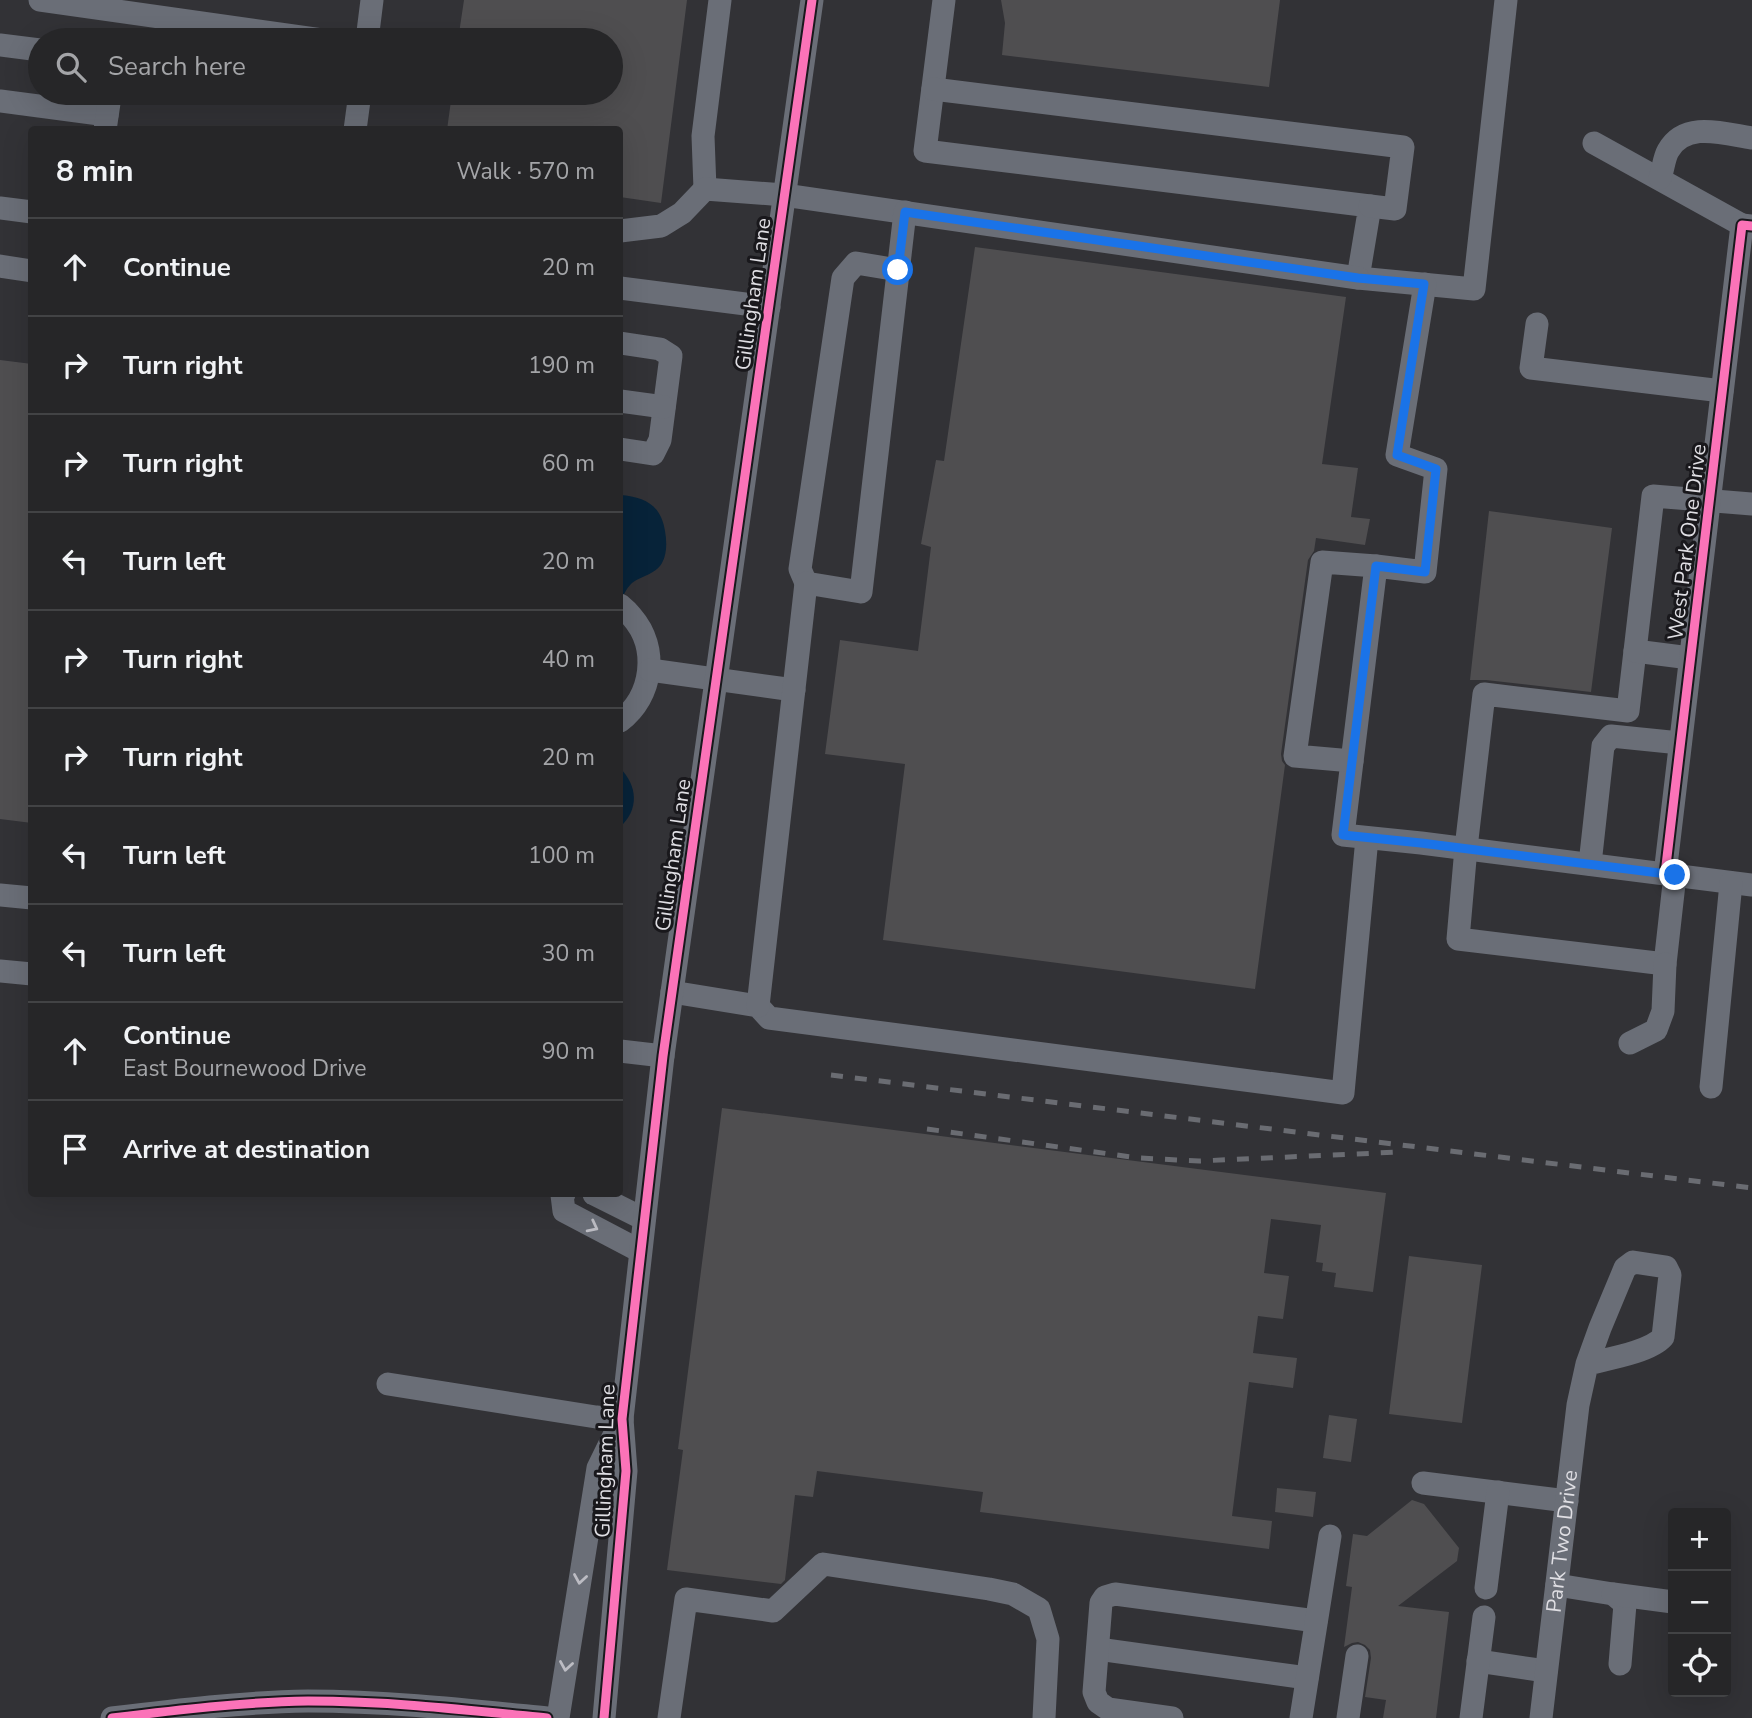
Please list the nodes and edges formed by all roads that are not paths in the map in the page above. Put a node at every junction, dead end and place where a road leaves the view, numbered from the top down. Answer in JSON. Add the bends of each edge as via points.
{"nodes":[{"id":1,"x":40,"y":0,"type":"edge"},
{"id":2,"x":372,"y":0,"type":"edge"},
{"id":3,"x":720,"y":0,"type":"edge"},
{"id":4,"x":812,"y":0,"type":"edge"},
{"id":5,"x":944,"y":0,"type":"edge"},
{"id":6,"x":1506,"y":0,"type":"edge"},
{"id":7,"x":237,"y":28,"type":"edge"},
{"id":8,"x":368,"y":28,"type":"edge"},
{"id":9,"x":0,"y":45,"type":"edge"},
{"id":10,"x":28,"y":48,"type":"edge"},
{"id":11,"x":933,"y":89,"type":"junction"},
{"id":12,"x":0,"y":101,"type":"edge"},
{"id":13,"x":28,"y":104,"type":"edge"},
{"id":14,"x":39,"y":105,"type":"edge"},
{"id":15,"x":358,"y":105,"type":"edge"},
{"id":16,"x":106,"y":112,"type":"edge"},
{"id":17,"x":356,"y":126,"type":"edge"},
{"id":18,"x":1752,"y":138,"type":"edge"},
{"id":19,"x":1594,"y":143,"type":"dead end"},
{"id":20,"x":1660,"y":178,"type":"junction"},
{"id":21,"x":705,"y":189,"type":"junction"},
{"id":22,"x":784,"y":195,"type":"junction"},
{"id":23,"x":1370,"y":206,"type":"junction"},
{"id":24,"x":0,"y":208,"type":"edge"},
{"id":25,"x":28,"y":212,"type":"edge"},
{"id":26,"x":905,"y":212,"type":"junction"},
{"id":27,"x":1747,"y":225,"type":"edge"},
{"id":28,"x":623,"y":231,"type":"edge"},
{"id":29,"x":0,"y":266,"type":"edge"},
{"id":30,"x":28,"y":270,"type":"edge"},
{"id":31,"x":898,"y":270,"type":"junction"},
{"id":32,"x":1358,"y":278,"type":"junction"},
{"id":33,"x":1424,"y":284,"type":"junction"},
{"id":34,"x":623,"y":288,"type":"edge"},
{"id":35,"x":769,"y":307,"type":"junction"},
{"id":36,"x":1537,"y":324,"type":"dead end"},
{"id":37,"x":623,"y":343,"type":"edge"},
{"id":38,"x":1722,"y":391,"type":"junction"},
{"id":39,"x":623,"y":401,"type":"edge"},
{"id":40,"x":664,"y":407,"type":"junction"},
{"id":41,"x":623,"y":449,"type":"edge"},
{"id":42,"x":1709,"y":500,"type":"junction"},
{"id":43,"x":1752,"y":505,"type":"edge"},
{"id":44,"x":1376,"y":566,"type":"junction"},
{"id":45,"x":806,"y":583,"type":"junction"},
{"id":46,"x":623,"y":608,"type":"edge"},
{"id":47,"x":1635,"y":651,"type":"junction"},
{"id":48,"x":1690,"y":658,"type":"junction"},
{"id":49,"x":650,"y":670,"type":"junction"},
{"id":50,"x":716,"y":678,"type":"junction"},
{"id":51,"x":794,"y":690,"type":"junction"},
{"id":52,"x":623,"y":718,"type":"edge"},
{"id":53,"x":1680,"y":743,"type":"junction"},
{"id":54,"x":1352,"y":761,"type":"junction"},
{"id":55,"x":1367,"y":838,"type":"junction"},
{"id":56,"x":1466,"y":848,"type":"junction"},
{"id":57,"x":1590,"y":864,"type":"junction"},
{"id":58,"x":1670,"y":875,"type":"junction"},
{"id":59,"x":1742,"y":884,"type":"edge"},
{"id":60,"x":0,"y":895,"type":"edge"},
{"id":61,"x":28,"y":898,"type":"edge"},
{"id":62,"x":1665,"y":964,"type":"junction"},
{"id":63,"x":0,"y":971,"type":"edge"},
{"id":64,"x":28,"y":974,"type":"edge"},
{"id":65,"x":671,"y":992,"type":"junction"},
{"id":66,"x":758,"y":1006,"type":"junction"},
{"id":67,"x":1630,"y":1043,"type":"dead end"},
{"id":68,"x":623,"y":1051,"type":"edge"},
{"id":69,"x":663,"y":1056,"type":"junction"},
{"id":70,"x":1711,"y":1087,"type":"dead end"},
{"id":71,"x":562,"y":1197,"type":"edge"},
{"id":72,"x":600,"y":1197,"type":"edge"},
{"id":73,"x":644,"y":1219,"type":"junction"},
{"id":74,"x":640,"y":1251,"type":"junction"},
{"id":75,"x":1587,"y":1364,"type":"junction"},
{"id":76,"x":388,"y":1384,"type":"dead end"},
{"id":77,"x":622,"y":1419,"type":"junction"},
{"id":78,"x":1423,"y":1483,"type":"dead end"},
{"id":79,"x":1498,"y":1492,"type":"junction"},
{"id":80,"x":1567,"y":1501,"type":"junction"},
{"id":81,"x":1330,"y":1536,"type":"dead end"},
{"id":82,"x":1557,"y":1585,"type":"junction"},
{"id":83,"x":1486,"y":1588,"type":"dead end"},
{"id":84,"x":1614,"y":1594,"type":"junction"},
{"id":85,"x":1668,"y":1601,"type":"edge"},
{"id":86,"x":1484,"y":1616,"type":"dead end"},
{"id":87,"x":1317,"y":1620,"type":"junction"},
{"id":88,"x":1098,"y":1649,"type":"junction"},
{"id":89,"x":1357,"y":1656,"type":"dead end"},
{"id":90,"x":1478,"y":1661,"type":"junction"},
{"id":91,"x":1619,"y":1664,"type":"dead end"},
{"id":92,"x":1546,"y":1671,"type":"junction"},
{"id":93,"x":1307,"y":1678,"type":"junction"},
{"id":94,"x":112,"y":1718,"type":"edge"},
{"id":95,"x":547,"y":1718,"type":"edge"},
{"id":96,"x":558,"y":1718,"type":"edge"},
{"id":97,"x":604,"y":1718,"type":"edge"},
{"id":98,"x":670,"y":1718,"type":"edge"},
{"id":99,"x":1044,"y":1718,"type":"edge"},
{"id":100,"x":1172,"y":1718,"type":"edge"},
{"id":101,"x":1301,"y":1718,"type":"edge"},
{"id":102,"x":1348,"y":1718,"type":"edge"},
{"id":103,"x":1471,"y":1718,"type":"edge"},
{"id":104,"x":1541,"y":1718,"type":"edge"}],
"edges":[{"from":1,"to":7,"type":"street"},
{"from":2,"to":8,"type":"street"},
{"from":3,"to":21,"type":"street","via":[[703,136]]},
{"from":4,"to":22,"type":"street","name":"Gillingham Lane"},
{"from":5,"to":11,"type":"street"},
{"from":6,"to":33,"type":"street","via":[[1474,289]]},
{"from":9,"to":10,"type":"street"},
{"from":11,"to":23,"type":"street","via":[[925,151]]},
{"from":11,"to":23,"type":"street","via":[[1404,147],[1395,209]]},
{"from":12,"to":13,"type":"street"},
{"from":14,"to":16,"type":"street"},
{"from":15,"to":17,"type":"street"},
{"from":18,"to":20,"type":"street","via":[[1698,130],[1680,138],[1668,151]]},
{"from":19,"to":20,"type":"street"},
{"from":20,"to":27,"type":"street"},
{"from":21,"to":22,"type":"street"},
{"from":21,"to":28,"type":"street","via":[[682,213],[661,226]]},
{"from":22,"to":26,"type":"street"},
{"from":22,"to":35,"type":"street","name":"Gillingham Lane"},
{"from":23,"to":32,"type":"street"},
{"from":24,"to":25,"type":"street"},
{"from":26,"to":31,"type":"street"},
{"from":26,"to":32,"type":"street"},
{"from":27,"to":38,"type":"street","name":"West Park One Drive"},
{"from":29,"to":30,"type":"street"},
{"from":31,"to":45,"type":"street","via":[[856,263],[843,278],[800,569]]},
{"from":31,"to":45,"type":"street","via":[[862,592]]},
{"from":32,"to":33,"type":"street"},
{"from":33,"to":44,"type":"street","via":[[1397,455],[1436,469],[1425,572]]},
{"from":34,"to":35,"type":"street"},
{"from":35,"to":50,"type":"street","name":"Gillingham Lane"},
{"from":36,"to":38,"type":"street","via":[[1531,368]]},
{"from":37,"to":40,"type":"street","via":[[660,349],[671,356]]},
{"from":38,"to":42,"type":"street","name":"West Park One Drive"},
{"from":39,"to":40,"type":"street"},
{"from":40,"to":41,"type":"street","via":[[660,440],[653,454]]},
{"from":42,"to":43,"type":"street"},
{"from":42,"to":47,"type":"street","via":[[1653,496]]},
{"from":42,"to":48,"type":"street","name":"West Park One Drive"},
{"from":44,"to":54,"type":"street"},
{"from":44,"to":54,"type":"street","via":[[1322,562],[1295,756]]},
{"from":45,"to":51,"type":"street"},
{"from":46,"to":49,"type":"street","via":[[639,626],[648,647]]},
{"from":47,"to":48,"type":"street"},
{"from":47,"to":56,"type":"street","via":[[1628,711],[1484,694]]},
{"from":48,"to":53,"type":"street","name":"West Park One Drive"},
{"from":49,"to":50,"type":"street"},
{"from":49,"to":52,"type":"street","via":[[643,694]]},
{"from":50,"to":51,"type":"street"},
{"from":50,"to":65,"type":"street","name":"Gillingham Lane"},
{"from":51,"to":66,"type":"street"},
{"from":53,"to":57,"type":"street","via":[[1611,737],[1603,746]]},
{"from":53,"to":58,"type":"street","name":"West Park One Drive"},
{"from":54,"to":55,"type":"street","via":[[1343,835]]},
{"from":55,"to":56,"type":"street"},
{"from":55,"to":66,"type":"street","via":[[1343,1093],[769,1018]]},
{"from":56,"to":57,"type":"street"},
{"from":56,"to":62,"type":"street","via":[[1458,939]]},
{"from":57,"to":58,"type":"street"},
{"from":58,"to":59,"type":"street"},
{"from":58,"to":62,"type":"street","name":"West Park One Drive"},
{"from":59,"to":70,"type":"street"},
{"from":60,"to":61,"type":"street"},
{"from":62,"to":67,"type":"street","name":"West Park One Drive","via":[[1663,1011],[1656,1030]]},
{"from":63,"to":64,"type":"street"},
{"from":65,"to":66,"type":"street"},
{"from":65,"to":69,"type":"street","name":"Gillingham Lane"},
{"from":68,"to":69,"type":"street"},
{"from":69,"to":73,"type":"street","name":"Gillingham Lane"},
{"from":71,"to":74,"type":"street","one_way":true,"via":[[564,1212]]},
{"from":72,"to":73,"type":"street"},
{"from":73,"to":74,"type":"street","name":"Gillingham Lane"},
{"from":74,"to":77,"type":"street","name":"Gillingham Lane"},
{"from":75,"to":75,"type":"street","name":"Park Two Drive","via":[[1625,1268],[1633,1262],[1666,1267],[1670,1275],[1663,1337],[1657,1344]]},
{"from":75,"to":80,"type":"street","name":"Park Two Drive"},
{"from":76,"to":77,"type":"street"},
{"from":77,"to":96,"type":"street","name":"Gillingham Lane","one_way":true,"via":[[598,1468]]},
{"from":77,"to":97,"type":"street","name":"Gillingham Lane","via":[[626,1471]]},
{"from":78,"to":79,"type":"street"},
{"from":79,"to":80,"type":"street"},
{"from":79,"to":83,"type":"street"},
{"from":80,"to":82,"type":"street","name":"Park Two Drive"},
{"from":81,"to":87,"type":"street"},
{"from":82,"to":84,"type":"street"},
{"from":82,"to":92,"type":"street","name":"Park Two Drive"},
{"from":84,"to":85,"type":"street"},
{"from":84,"to":91,"type":"street","via":[[1625,1604]]},
{"from":86,"to":90,"type":"street"},
{"from":87,"to":88,"type":"street","via":[[1115,1594],[1101,1603]]},
{"from":87,"to":93,"type":"street"},
{"from":88,"to":93,"type":"street"},
{"from":88,"to":100,"type":"street","via":[[1094,1692],[1098,1702],[1108,1709]]},
{"from":89,"to":102,"type":"street"},
{"from":90,"to":92,"type":"street"},
{"from":90,"to":103,"type":"street"},
{"from":92,"to":104,"type":"street","name":"Park Two Drive"},
{"from":93,"to":101,"type":"street"},
{"from":94,"to":95,"type":"street","via":[[307,1701]]},
{"from":98,"to":99,"type":"street","via":[[686,1599],[773,1611],[822,1564],[989,1589],[1013,1594],[1039,1609],[1048,1639]]}]}
